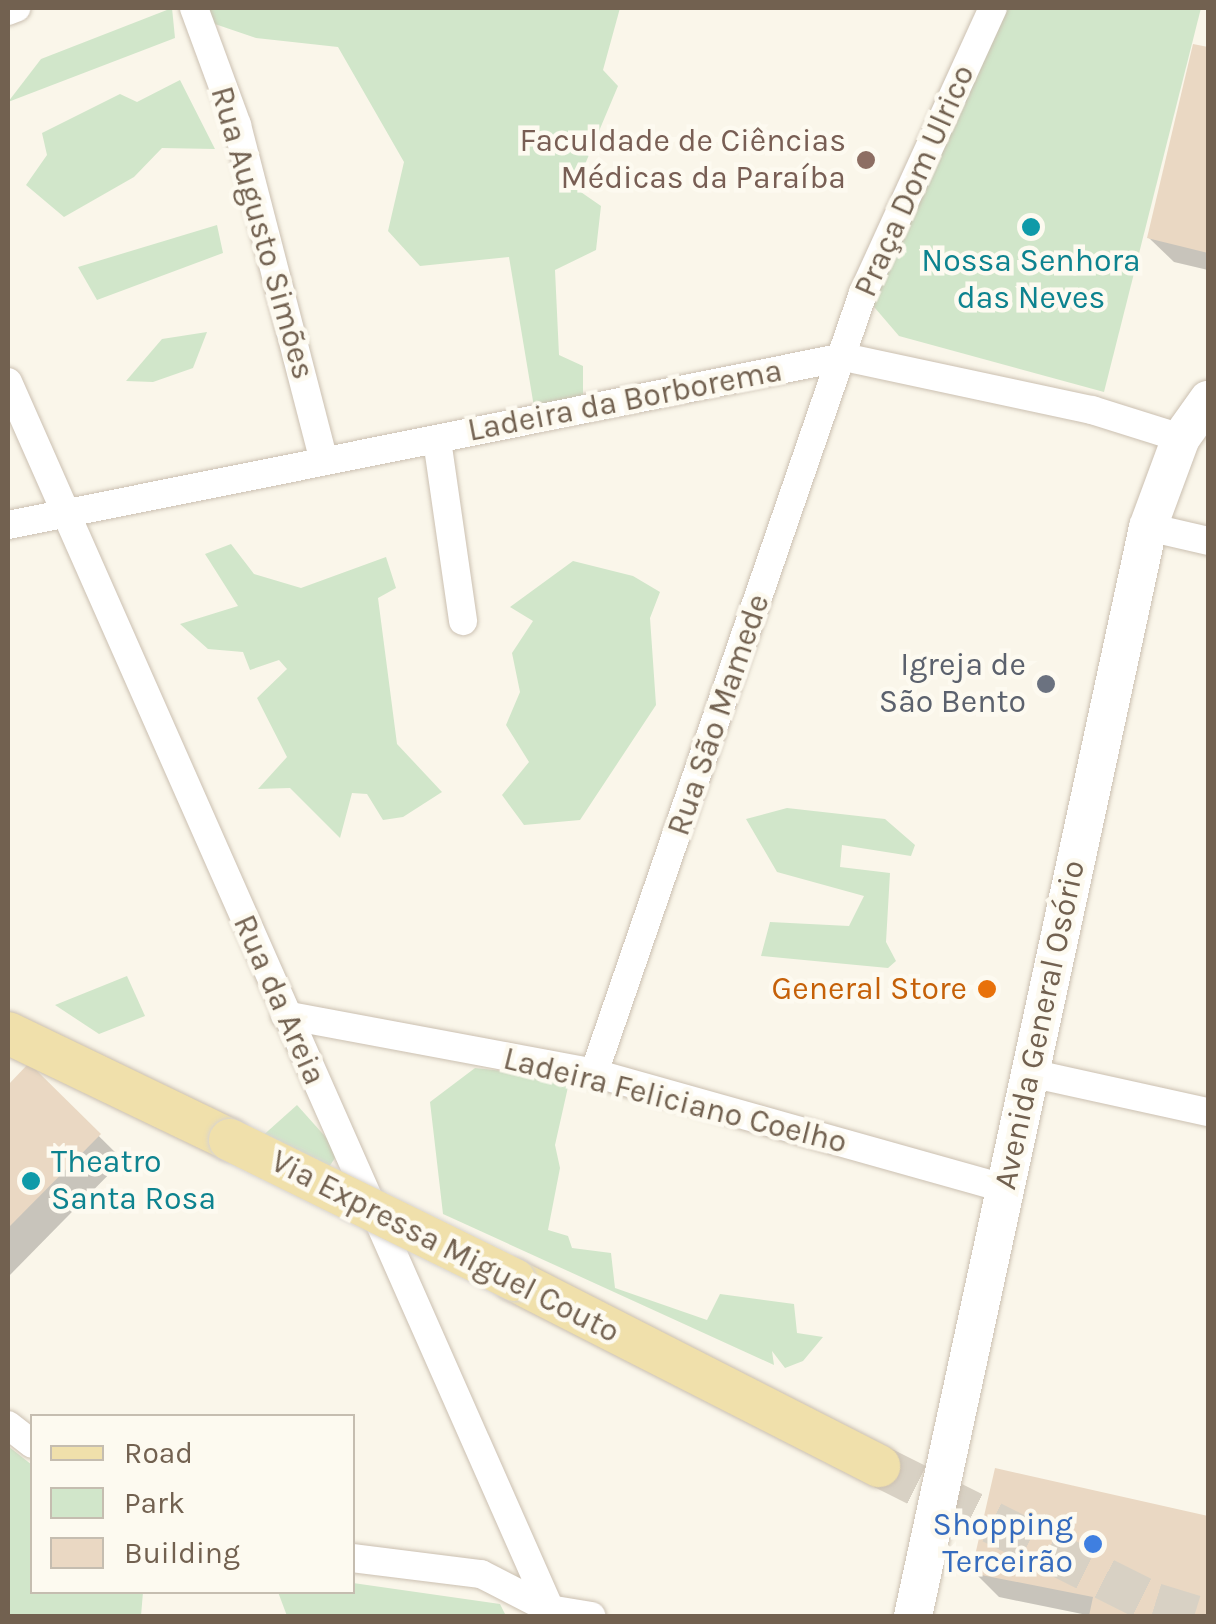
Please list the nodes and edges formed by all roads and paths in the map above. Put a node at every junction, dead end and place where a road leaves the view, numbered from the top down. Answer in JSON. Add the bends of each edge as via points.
{"nodes":[{"id":1,"x":16,"y":8,"type":"edge"},
{"id":2,"x":194,"y":8,"type":"edge"},
{"id":3,"x":993,"y":8,"type":"edge"},
{"id":4,"x":8,"y":11,"type":"edge"},
{"id":5,"x":844,"y":357,"type":"junction"},
{"id":6,"x":8,"y":382,"type":"edge"},
{"id":7,"x":1208,"y":400,"type":"edge"},
{"id":8,"x":1181,"y":438,"type":"junction"},
{"id":9,"x":436,"y":440,"type":"junction"},
{"id":10,"x":324,"y":461,"type":"junction"},
{"id":11,"x":66,"y":512,"type":"junction"},
{"id":12,"x":12,"y":524,"type":"edge"},
{"id":13,"x":1148,"y":527,"type":"junction"},
{"id":14,"x":1208,"y":541,"type":"edge"},
{"id":15,"x":8,"y":551,"type":"edge"},
{"id":16,"x":463,"y":621,"type":"dead end"},
{"id":17,"x":284,"y":1015,"type":"junction"},
{"id":18,"x":8,"y":1033,"type":"edge"},
{"id":19,"x":1030,"y":1073,"type":"junction"},
{"id":20,"x":594,"y":1074,"type":"junction"},
{"id":21,"x":1208,"y":1112,"type":"edge"},
{"id":22,"x":1004,"y":1188,"type":"junction"},
{"id":23,"x":8,"y":1424,"type":"edge"},
{"id":24,"x":30,"y":1442,"type":"edge"},
{"id":25,"x":880,"y":1466,"type":"tunnel mouth"},
{"id":26,"x":355,"y":1558,"type":"edge"},
{"id":27,"x":551,"y":1613,"type":"edge"},
{"id":28,"x":592,"y":1616,"type":"edge"},
{"id":29,"x":913,"y":1616,"type":"edge"}],
"edges":[{"from":1,"to":4,"type":"street"},
{"from":2,"to":10,"type":"street","name":"Rua Augusto Simões","via":[[238,125]]},
{"from":3,"to":5,"type":"street","name":"Praça Dom Ulrico","via":[[863,292]]},
{"from":5,"to":8,"type":"street","name":"Ladeira da Borborema","via":[[1092,410]]},
{"from":5,"to":9,"type":"street","name":"Ladeira da Borborema"},
{"from":5,"to":20,"type":"street","name":"Rua São Mamede"},
{"from":6,"to":11,"type":"street","name":"Rua da Areia"},
{"from":7,"to":8,"type":"main road"},
{"from":8,"to":13,"type":"main road","name":"Avenida General Osório"},
{"from":9,"to":10,"type":"street","name":"Ladeira da Borborema"},
{"from":9,"to":16,"type":"street"},
{"from":10,"to":11,"type":"street","name":"Ladeira da Borborema"},
{"from":11,"to":12,"type":"street","name":"Ladeira da Borborema"},
{"from":11,"to":17,"type":"street","name":"Rua da Areia"},
{"from":12,"to":15,"type":"street"},
{"from":13,"to":14,"type":"street"},
{"from":13,"to":19,"type":"main road","name":"Avenida General Osório"},
{"from":17,"to":20,"type":"street","name":"Ladeira Feliciano Coelho"},
{"from":17,"to":27,"type":"street","name":"Rua da Areia"},
{"from":18,"to":25,"type":"main road","name":"Via Expressa Miguel Couto","bridge":true},
{"from":19,"to":21,"type":"street"},
{"from":19,"to":22,"type":"main road","name":"Avenida General Osório"},
{"from":20,"to":22,"type":"street","name":"Ladeira Feliciano Coelho"},
{"from":22,"to":29,"type":"main road","name":"Avenida General Osório"},
{"from":23,"to":24,"type":"street"},
{"from":26,"to":27,"type":"street","via":[[481,1574]]},
{"from":27,"to":28,"type":"street"}]}
